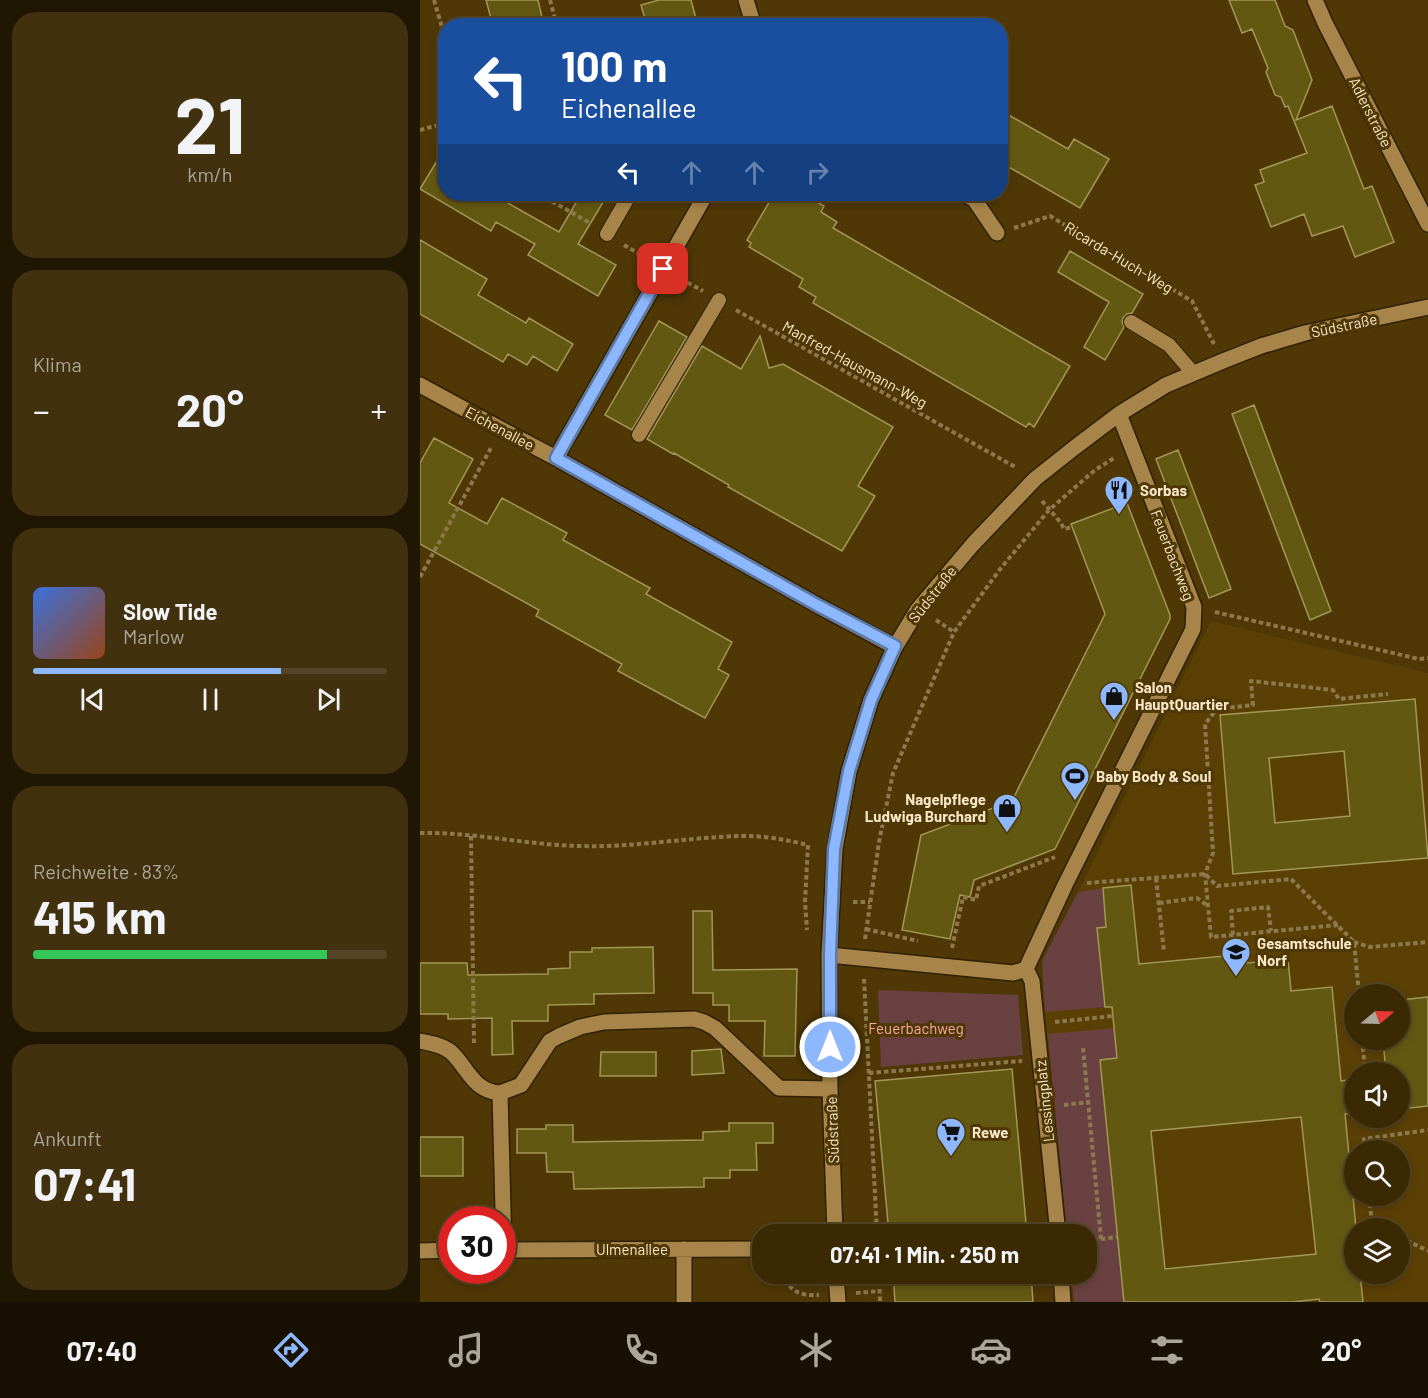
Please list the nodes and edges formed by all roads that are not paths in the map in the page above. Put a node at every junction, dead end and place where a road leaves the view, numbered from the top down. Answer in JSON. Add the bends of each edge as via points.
{"nodes":[{"id":1,"x":746,"y":0,"type":"edge"},
{"id":2,"x":1315,"y":0,"type":"edge"},
{"id":3,"x":752,"y":18,"type":"edge"},
{"id":4,"x":626,"y":201,"type":"edge"},
{"id":5,"x":702,"y":201,"type":"edge"},
{"id":6,"x":975,"y":201,"type":"edge"},
{"id":7,"x":1428,"y":224,"type":"edge"},
{"id":8,"x":997,"y":233,"type":"road end"},
{"id":9,"x":607,"y":234,"type":"dead end"},
{"id":10,"x":719,"y":300,"type":"road end"},
{"id":11,"x":1428,"y":307,"type":"edge"},
{"id":12,"x":1131,"y":322,"type":"dead end"},
{"id":13,"x":1193,"y":373,"type":"junction"},
{"id":14,"x":420,"y":385,"type":"edge"},
{"id":15,"x":1119,"y":414,"type":"junction"},
{"id":16,"x":639,"y":435,"type":"dead end"},
{"id":17,"x":556,"y":458,"type":"junction"},
{"id":18,"x":895,"y":646,"type":"junction"},
{"id":19,"x":830,"y":955,"type":"junction"},
{"id":20,"x":1026,"y":969,"type":"junction"},
{"id":21,"x":420,"y":1041,"type":"edge"},
{"id":22,"x":830,"y":1089,"type":"junction"},
{"id":23,"x":500,"y":1093,"type":"junction"},
{"id":24,"x":502,"y":1206,"type":"edge"},
{"id":25,"x":835,"y":1224,"type":"edge"},
{"id":26,"x":1057,"y":1224,"type":"edge"},
{"id":27,"x":684,"y":1249,"type":"junction"},
{"id":28,"x":752,"y":1249,"type":"edge"},
{"id":29,"x":438,"y":1250,"type":"edge"},
{"id":30,"x":516,"y":1250,"type":"edge"},
{"id":31,"x":420,"y":1251,"type":"edge"},
{"id":32,"x":837,"y":1284,"type":"edge"},
{"id":33,"x":1062,"y":1284,"type":"edge"},
{"id":34,"x":684,"y":1302,"type":"edge"},
{"id":35,"x":838,"y":1302,"type":"edge"},
{"id":36,"x":1063,"y":1302,"type":"edge"}],
"edges":[{"from":1,"to":3,"type":"street"},
{"from":2,"to":7,"type":"street","name":"Adlerstraße"},
{"from":4,"to":9,"type":"lane"},
{"from":5,"to":17,"type":"street"},
{"from":6,"to":8,"type":"street"},
{"from":10,"to":16,"type":"lane"},
{"from":11,"to":13,"type":"street","name":"Südstraße","via":[[1305,333]]},
{"from":12,"to":13,"type":"lane","via":[[1169,345]]},
{"from":13,"to":15,"type":"street","name":"Südstraße"},
{"from":14,"to":17,"type":"street","name":"Eichenallee"},
{"from":15,"to":18,"type":"street","name":"Südstraße","via":[[1035,479],[918,609]]},
{"from":15,"to":20,"type":"street","name":"Feuerbachweg","via":[[1194,607],[1193,629]]},
{"from":17,"to":18,"type":"street","name":"Eichenallee"},
{"from":18,"to":19,"type":"street","name":"Südstraße","via":[[871,700],[849,771],[834,849]]},
{"from":19,"to":20,"type":"street","via":[[1013,972]]},
{"from":19,"to":22,"type":"street","name":"Südstraße"},
{"from":20,"to":26,"type":"street","name":"Lessingplatz","via":[[1032,981]]},
{"from":21,"to":23,"type":"street","via":[[450,1051],[479,1086]]},
{"from":22,"to":23,"type":"street","via":[[779,1088],[715,1028],[694,1019],[604,1022],[580,1027],[550,1041],[521,1086]]},
{"from":22,"to":25,"type":"street","name":"Südstraße"},
{"from":23,"to":24,"type":"street"},
{"from":27,"to":28,"type":"street","name":"Ulmenallee"},
{"from":27,"to":30,"type":"street","name":"Ulmenallee"},
{"from":27,"to":34,"type":"street"},
{"from":29,"to":31,"type":"street"},
{"from":32,"to":35,"type":"street"},
{"from":33,"to":36,"type":"street"}]}
